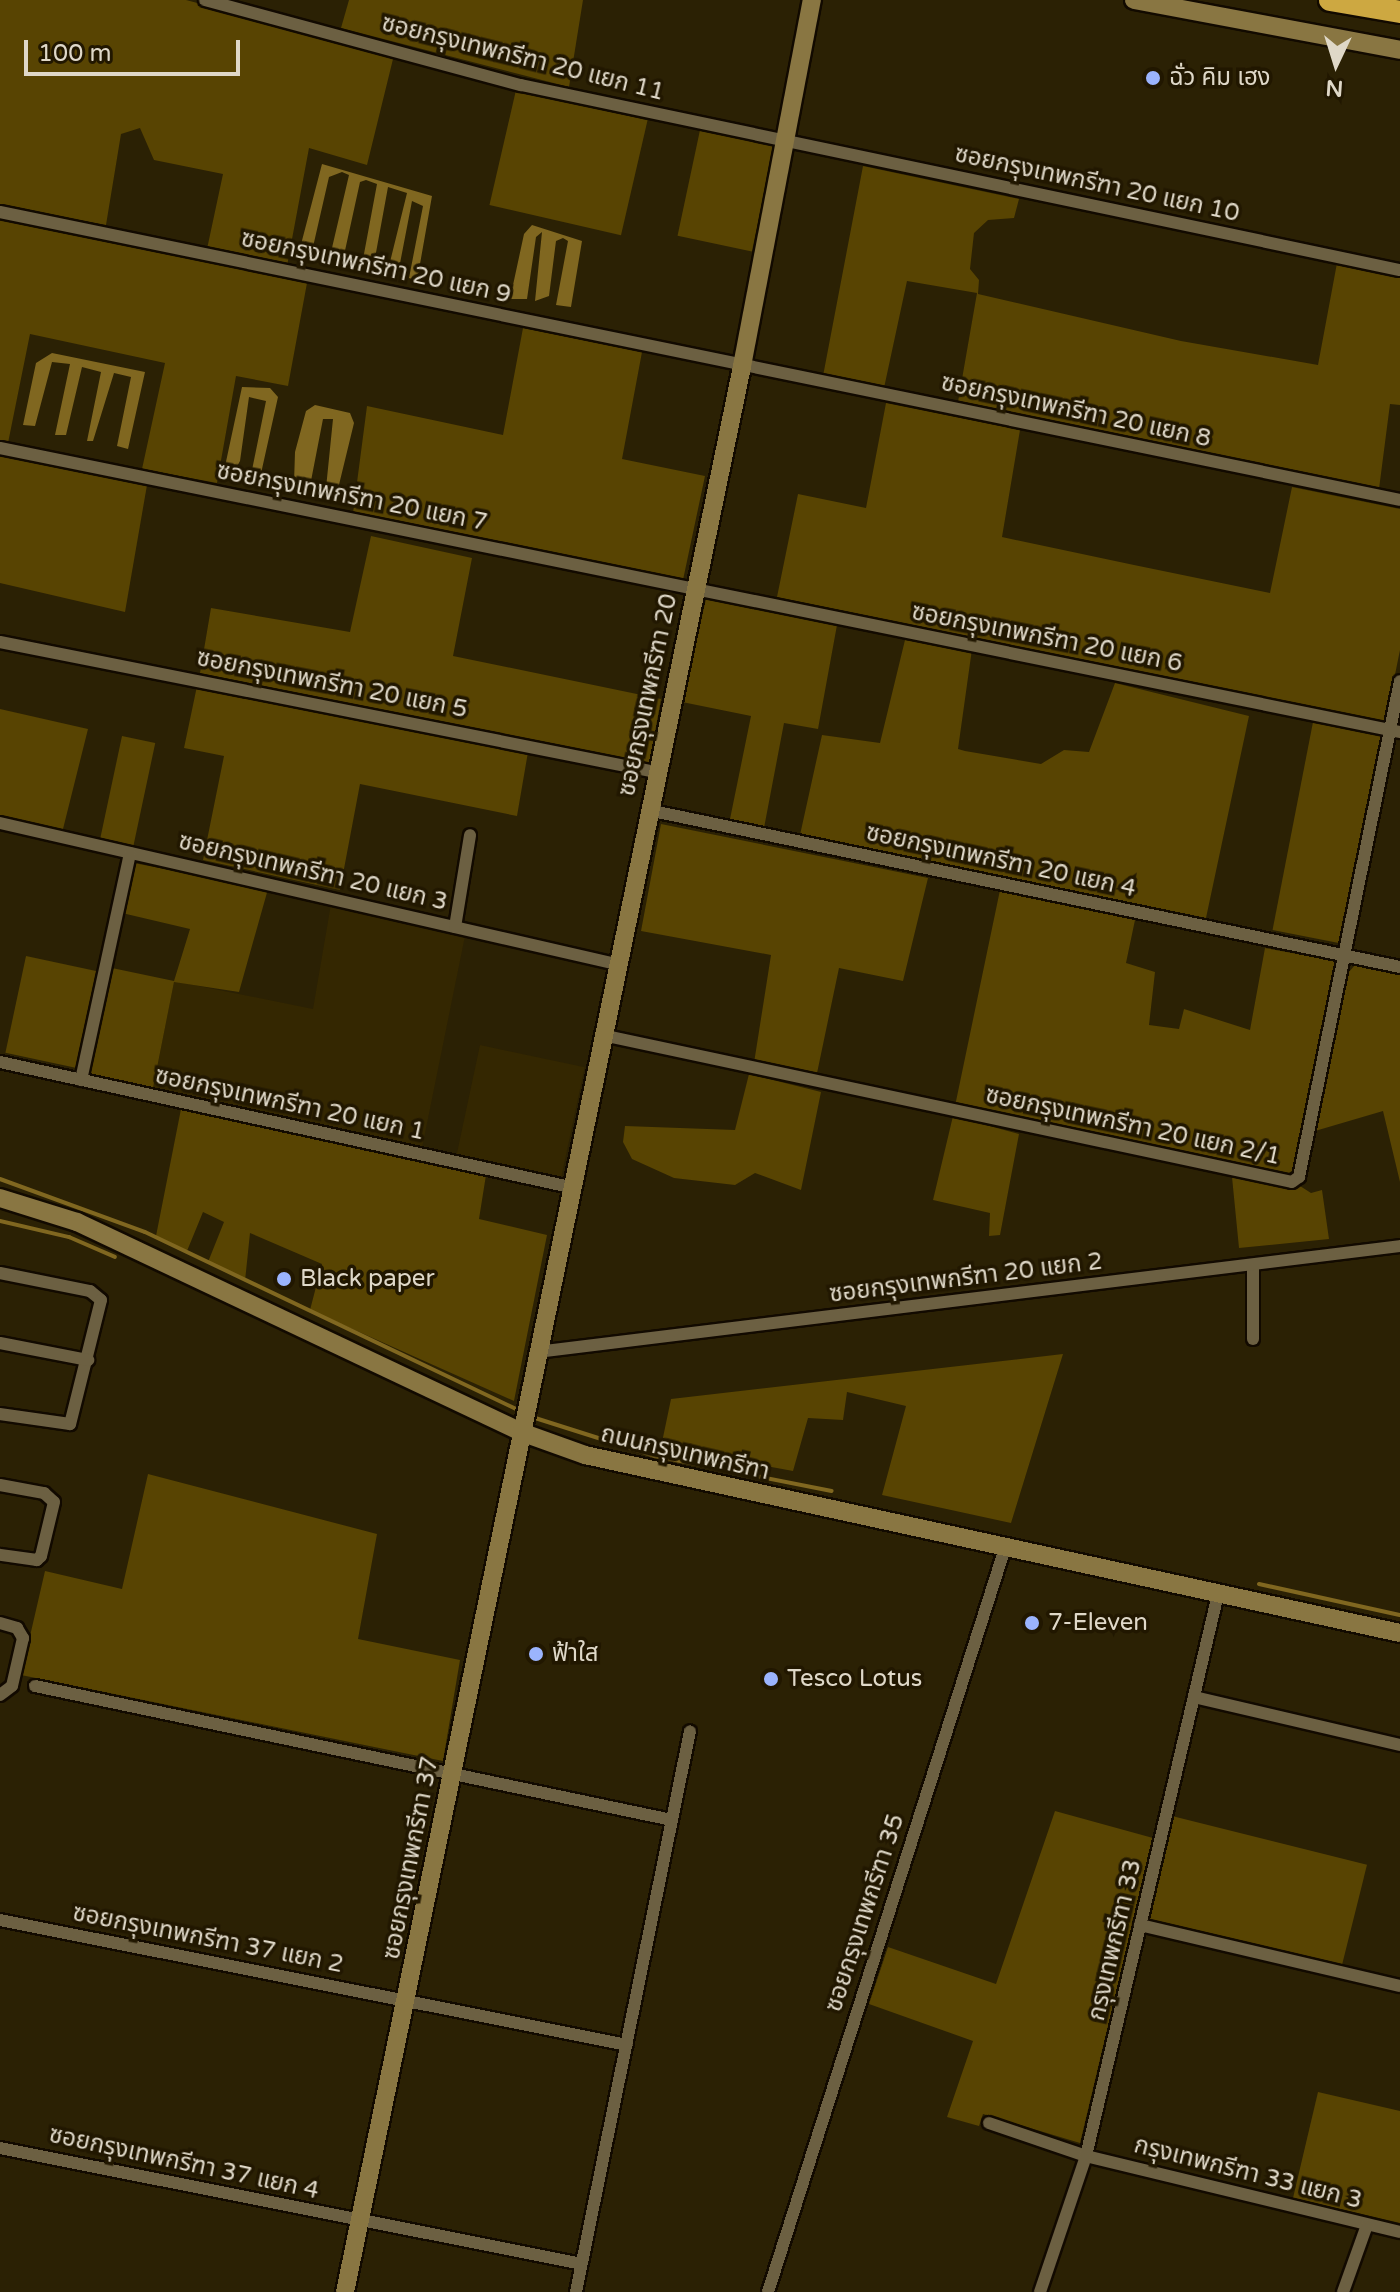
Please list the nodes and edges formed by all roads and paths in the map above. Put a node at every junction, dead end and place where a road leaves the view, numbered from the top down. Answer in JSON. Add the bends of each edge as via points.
{"nodes":[{"id":1,"x":205,"y":0,"type":"edge"},
{"id":2,"x":812,"y":0,"type":"edge"},
{"id":3,"x":1134,"y":0,"type":"edge"},
{"id":4,"x":1330,"y":0,"type":"edge"},
{"id":5,"x":1400,"y":12,"type":"edge"},
{"id":6,"x":1400,"y":50,"type":"edge"},
{"id":7,"x":785,"y":141,"type":"junction"},
{"id":8,"x":0,"y":212,"type":"edge"},
{"id":9,"x":1400,"y":270,"type":"edge"},
{"id":10,"x":742,"y":366,"type":"junction"},
{"id":11,"x":0,"y":448,"type":"edge"},
{"id":12,"x":1400,"y":500,"type":"edge"},
{"id":13,"x":696,"y":589,"type":"junction"},
{"id":14,"x":0,"y":642,"type":"edge"},
{"id":15,"x":1400,"y":681,"type":"edge"},
{"id":16,"x":1395,"y":731,"type":"edge"},
{"id":17,"x":656,"y":772,"type":"junction"},
{"id":18,"x":648,"y":810,"type":"junction"},
{"id":19,"x":0,"y":823,"type":"edge"},
{"id":20,"x":470,"y":835,"type":"dead end"},
{"id":21,"x":130,"y":853,"type":"junction"},
{"id":22,"x":455,"y":927,"type":"junction"},
{"id":23,"x":1346,"y":955,"type":"junction"},
{"id":24,"x":616,"y":964,"type":"junction"},
{"id":25,"x":1400,"y":967,"type":"edge"},
{"id":26,"x":602,"y":1035,"type":"junction"},
{"id":27,"x":0,"y":1062,"type":"edge"},
{"id":28,"x":81,"y":1080,"type":"junction"},
{"id":29,"x":570,"y":1187,"type":"junction"},
{"id":30,"x":0,"y":1198,"type":"edge"},
{"id":31,"x":1400,"y":1246,"type":"edge"},
{"id":32,"x":1253,"y":1265,"type":"junction"},
{"id":33,"x":0,"y":1273,"type":"edge"},
{"id":34,"x":1253,"y":1339,"type":"dead end"},
{"id":35,"x":0,"y":1343,"type":"edge"},
{"id":36,"x":537,"y":1352,"type":"junction"},
{"id":37,"x":88,"y":1360,"type":"junction"},
{"id":38,"x":528,"y":1400,"type":"joint"},
{"id":39,"x":0,"y":1414,"type":"edge"},
{"id":40,"x":522,"y":1426,"type":"junction"},
{"id":41,"x":0,"y":1485,"type":"edge"},
{"id":42,"x":1005,"y":1548,"type":"junction"},
{"id":43,"x":0,"y":1555,"type":"edge"},
{"id":44,"x":1218,"y":1594,"type":"junction"},
{"id":45,"x":0,"y":1623,"type":"edge"},
{"id":46,"x":1400,"y":1633,"type":"edge"},
{"id":47,"x":35,"y":1686,"type":"dead end"},
{"id":48,"x":0,"y":1695,"type":"edge"},
{"id":49,"x":1194,"y":1697,"type":"junction"},
{"id":50,"x":690,"y":1731,"type":"dead end"},
{"id":51,"x":1400,"y":1745,"type":"edge"},
{"id":52,"x":453,"y":1771,"type":"junction"},
{"id":53,"x":672,"y":1820,"type":"junction"},
{"id":54,"x":0,"y":1920,"type":"edge"},
{"id":55,"x":1140,"y":1925,"type":"junction"},
{"id":56,"x":1400,"y":1986,"type":"edge"},
{"id":57,"x":407,"y":2000,"type":"junction"},
{"id":58,"x":627,"y":2045,"type":"junction"},
{"id":59,"x":989,"y":2123,"type":"dead end"},
{"id":60,"x":0,"y":2148,"type":"edge"},
{"id":61,"x":1086,"y":2156,"type":"junction"},
{"id":62,"x":358,"y":2221,"type":"junction"},
{"id":63,"x":1367,"y":2225,"type":"junction"},
{"id":64,"x":1400,"y":2232,"type":"edge"},
{"id":65,"x":582,"y":2264,"type":"junction"},
{"id":66,"x":345,"y":2292,"type":"edge"},
{"id":67,"x":576,"y":2292,"type":"edge"},
{"id":68,"x":768,"y":2292,"type":"edge"},
{"id":69,"x":1040,"y":2292,"type":"edge"},
{"id":70,"x":1343,"y":2292,"type":"edge"}],
"edges":[{"from":1,"to":7,"type":"street","name":"ซอยกรุงเทพกรีฑา 20 แยก 11","via":[[521,85]]},
{"from":2,"to":7,"type":"street","name":"ซอยกรุงเทพกรีฑา 20"},
{"from":3,"to":6,"type":"street"},
{"from":4,"to":5,"type":"highway"},
{"from":7,"to":9,"type":"street","name":"ซอยกรุงเทพกรีฑา 20 แยก 10"},
{"from":7,"to":10,"type":"street","name":"ซอยกรุงเทพกรีฑา 20"},
{"from":8,"to":10,"type":"street","name":"ซอยกรุงเทพกรีฑา 20 แยก 9"},
{"from":10,"to":12,"type":"street","name":"ซอยกรุงเทพกรีฑา 20 แยก 8"},
{"from":10,"to":13,"type":"street","name":"ซอยกรุงเทพกรีฑา 20"},
{"from":11,"to":13,"type":"street","name":"ซอยกรุงเทพกรีฑา 20 แยก 7"},
{"from":13,"to":16,"type":"street","name":"ซอยกรุงเทพกรีฑา 20 แยก 6"},
{"from":13,"to":17,"type":"street","name":"ซอยกรุงเทพกรีฑา 20"},
{"from":14,"to":17,"type":"street","name":"ซอยกรุงเทพกรีฑา 20 แยก 5"},
{"from":15,"to":16,"type":"street","name":"ซอยกรุงเทพกรีฑา 20 แยก 2/1"},
{"from":16,"to":23,"type":"street","name":"ซอยกรุงเทพกรีฑา 20 แยก 2/1"},
{"from":17,"to":18,"type":"street","name":"ซอยกรุงเทพกรีฑา 20"},
{"from":18,"to":23,"type":"street","name":"ซอยกรุงเทพกรีฑา 20 แยก 4"},
{"from":18,"to":24,"type":"street","name":"ซอยกรุงเทพกรีฑา 20"},
{"from":19,"to":21,"type":"street","name":"ซอยกรุงเทพกรีฑา 20 แยก 3"},
{"from":20,"to":22,"type":"street"},
{"from":21,"to":22,"type":"street","name":"ซอยกรุงเทพกรีฑา 20 แยก 3"},
{"from":21,"to":28,"type":"street"},
{"from":22,"to":24,"type":"street","name":"ซอยกรุงเทพกรีฑา 20 แยก 3"},
{"from":23,"to":25,"type":"street","name":"ซอยกรุงเทพกรีฑา 20 แยก 4"},
{"from":23,"to":26,"type":"street","name":"ซอยกรุงเทพกรีฑา 20 แยก 2/1","via":[[1299,1177],[1292,1182]]},
{"from":24,"to":26,"type":"street","name":"ซอยกรุงเทพกรีฑา 20"},
{"from":26,"to":29,"type":"street","name":"ซอยกรุงเทพกรีฑา 20"},
{"from":27,"to":28,"type":"street","name":"ซอยกรุงเทพกรีฑา 20 แยก 1"},
{"from":28,"to":29,"type":"street","name":"ซอยกรุงเทพกรีฑา 20 แยก 1"},
{"from":29,"to":36,"type":"street","name":"ซอยกรุงเทพกรีฑา 20"},
{"from":30,"to":40,"type":"street","name":"ถนนกรุงเทพกรีฑา","via":[[112,1238]]},
{"from":31,"to":32,"type":"street","name":"ซอยกรุงเทพกรีฑา 20 แยก 2"},
{"from":32,"to":34,"type":"street"},
{"from":32,"to":36,"type":"street","name":"ซอยกรุงเทพกรีฑา 20 แยก 2"},
{"from":33,"to":37,"type":"street","via":[[98,1294],[100,1310]]},
{"from":35,"to":37,"type":"street"},
{"from":36,"to":38,"type":"street","name":"ซอยกรุงเทพกรีฑา 20"},
{"from":37,"to":39,"type":"street","via":[[70,1424]]},
{"from":38,"to":40,"type":"street","name":"ซอยกรุงเทพกรีฑา 37"},
{"from":40,"to":42,"type":"street","name":"ถนนกรุงเทพกรีฑา","via":[[616,1464]]},
{"from":40,"to":52,"type":"street","name":"ซอยกรุงเทพกรีฑา 37"},
{"from":41,"to":43,"type":"street","via":[[44,1493],[54,1502],[37,1560]]},
{"from":42,"to":44,"type":"street","name":"ถนนกรุงเทพกรีฑา"},
{"from":42,"to":68,"type":"street","name":"ซอยกรุงเทพกรีฑา 35"},
{"from":44,"to":46,"type":"street","name":"ถนนกรุงเทพกรีฑา"},
{"from":44,"to":49,"type":"street","name":"กรุงเทพกรีฑา 33"},
{"from":45,"to":48,"type":"street","via":[[17,1628],[23,1638],[12,1686]]},
{"from":47,"to":52,"type":"street"},
{"from":49,"to":51,"type":"street"},
{"from":49,"to":55,"type":"street","name":"กรุงเทพกรีฑา 33"},
{"from":50,"to":53,"type":"street"},
{"from":52,"to":53,"type":"street"},
{"from":52,"to":57,"type":"street","name":"ซอยกรุงเทพกรีฑา 37"},
{"from":53,"to":58,"type":"street"},
{"from":54,"to":57,"type":"street","name":"ซอยกรุงเทพกรีฑา 37 แยก 2"},
{"from":55,"to":56,"type":"street"},
{"from":55,"to":61,"type":"street","name":"กรุงเทพกรีฑา 33"},
{"from":57,"to":58,"type":"street","name":"ซอยกรุงเทพกรีฑา 37 แยก 2"},
{"from":57,"to":62,"type":"street","name":"ซอยกรุงเทพกรีฑา 37"},
{"from":58,"to":65,"type":"street"},
{"from":59,"to":61,"type":"street","name":"กรุงเทพกรีฑา 33 แยก 3"},
{"from":60,"to":62,"type":"street","name":"ซอยกรุงเทพกรีฑา 37 แยก 4"},
{"from":61,"to":63,"type":"street","name":"กรุงเทพกรีฑา 33 แยก 3"},
{"from":61,"to":69,"type":"street","name":"กรุงเทพกรีฑา 33"},
{"from":62,"to":65,"type":"street","name":"ซอยกรุงเทพกรีฑา 37 แยก 4"},
{"from":62,"to":66,"type":"street","name":"ซอยกรุงเทพกรีฑา 37"},
{"from":63,"to":64,"type":"street","name":"กรุงเทพกรีฑา 33 แยก 3"},
{"from":63,"to":70,"type":"street"},
{"from":65,"to":67,"type":"street"}]}
